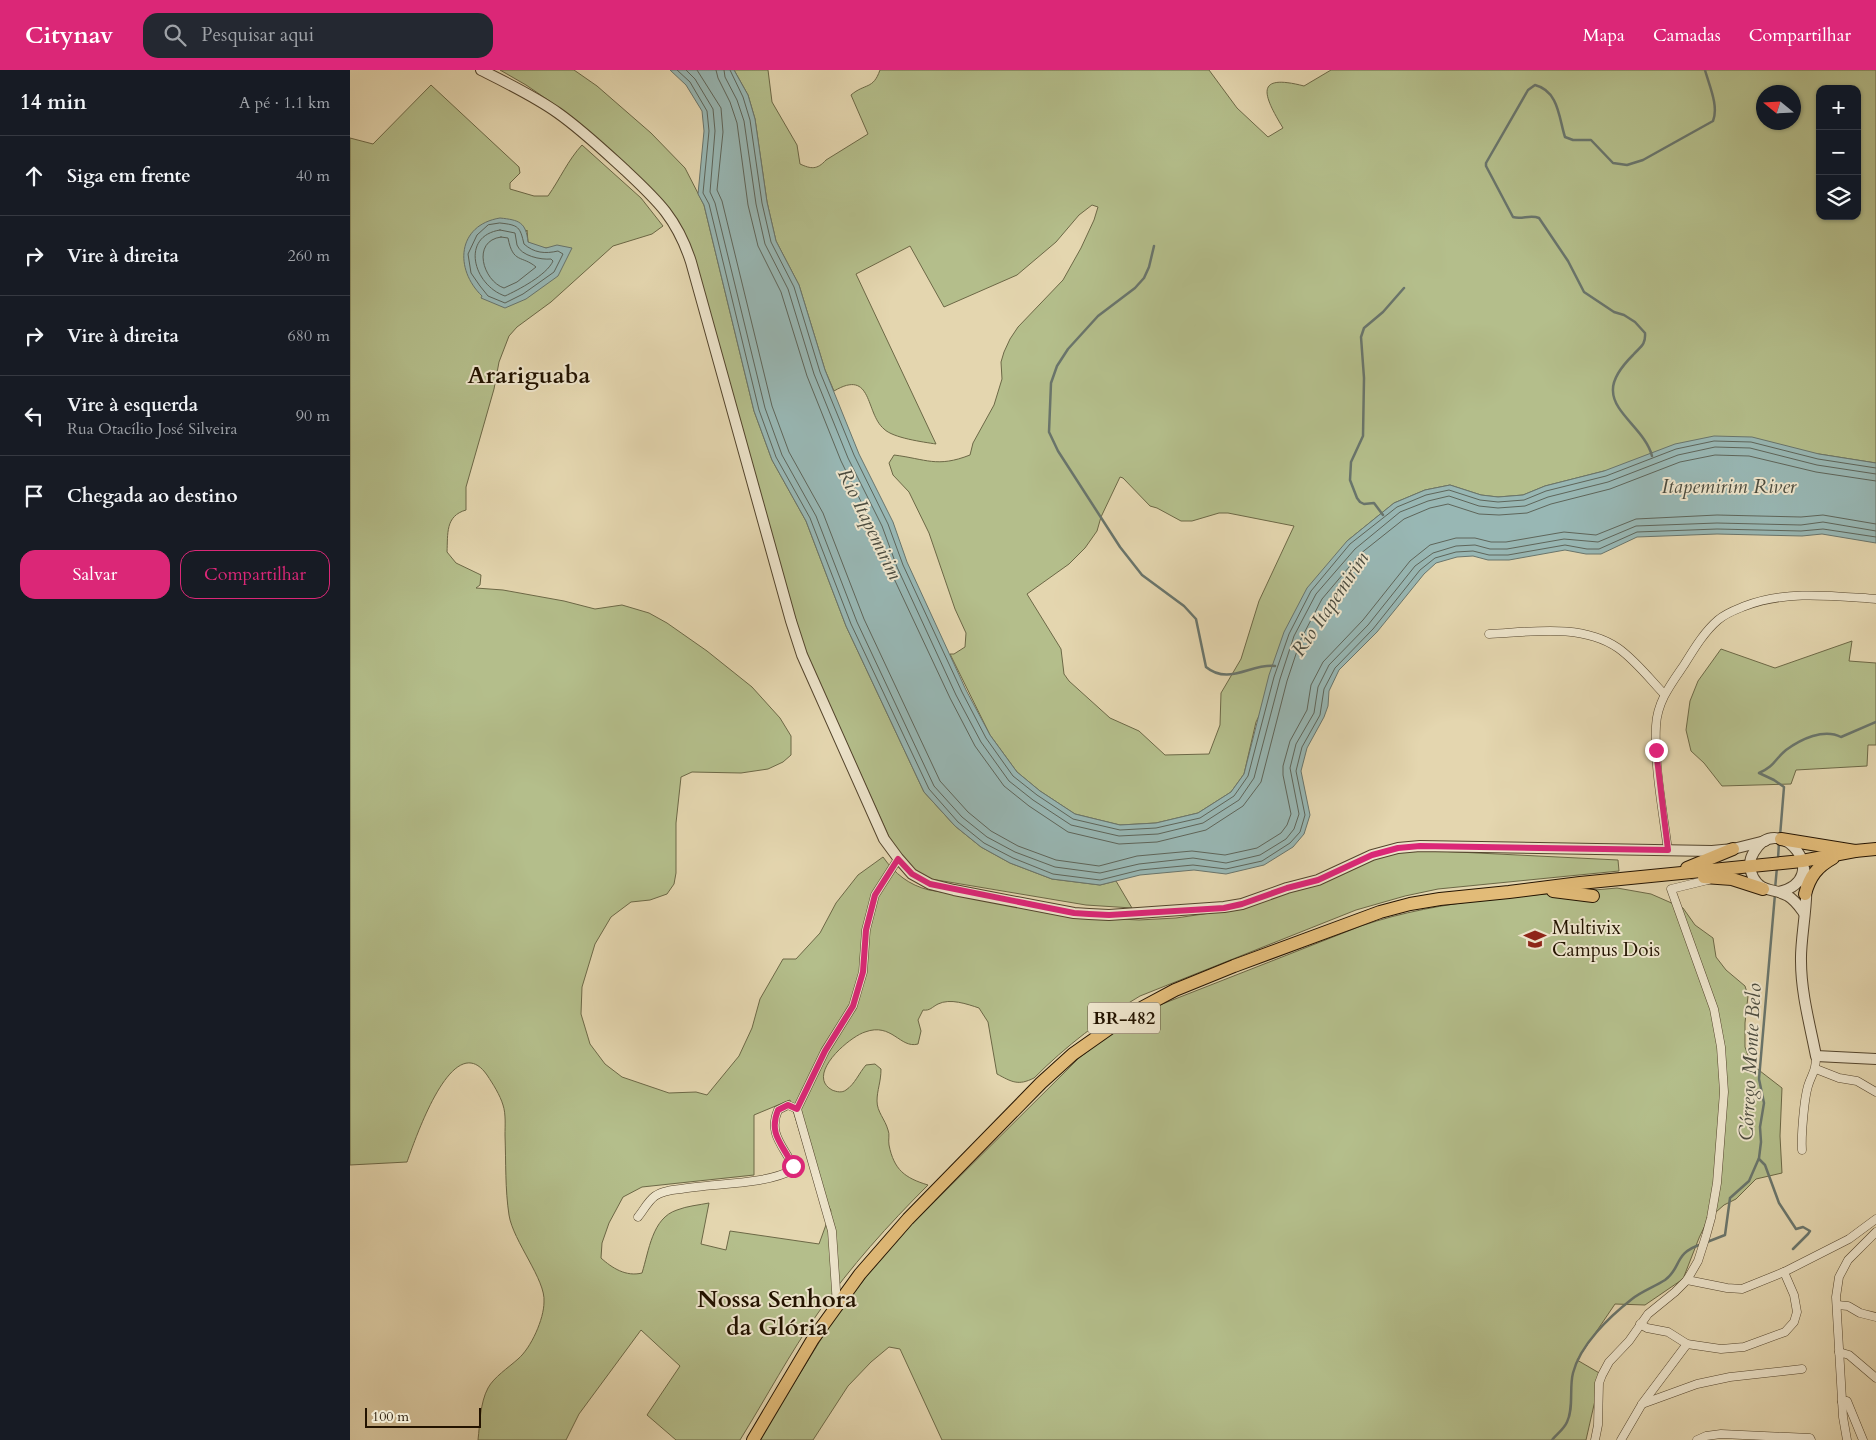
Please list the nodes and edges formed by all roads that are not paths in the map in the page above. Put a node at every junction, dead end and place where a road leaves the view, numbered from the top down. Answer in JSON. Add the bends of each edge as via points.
{"nodes":[{"id":1,"x":481,"y":70,"type":"edge"},
{"id":2,"x":1876,"y":599,"type":"edge"},
{"id":3,"x":1489,"y":634,"type":"dead end"},
{"id":4,"x":1664,"y":694,"type":"junction"},
{"id":5,"x":1781,"y":839,"type":"junction"},
{"id":6,"x":1765,"y":841,"type":"junction"},
{"id":7,"x":1733,"y":849,"type":"joint"},
{"id":8,"x":1876,"y":849,"type":"edge"},
{"id":9,"x":1668,"y":850,"type":"junction"},
{"id":10,"x":1855,"y":851,"type":"junction"},
{"id":11,"x":1717,"y":853,"type":"junction"},
{"id":12,"x":1841,"y":853,"type":"junction"},
{"id":13,"x":898,"y":859,"type":"junction"},
{"id":14,"x":1802,"y":863,"type":"junction"},
{"id":15,"x":1744,"y":866,"type":"junction"},
{"id":16,"x":1667,"y":875,"type":"junction"},
{"id":17,"x":1723,"y":878,"type":"junction"},
{"id":18,"x":1536,"y":888,"type":"junction"},
{"id":19,"x":1764,"y":888,"type":"junction"},
{"id":20,"x":1779,"y":892,"type":"junction"},
{"id":21,"x":1805,"y":894,"type":"junction"},
{"id":22,"x":1593,"y":896,"type":"dead end"},
{"id":23,"x":1804,"y":913,"type":"junction"},
{"id":24,"x":1816,"y":1056,"type":"junction"},
{"id":25,"x":1876,"y":1059,"type":"edge"},
{"id":26,"x":1816,"y":1069,"type":"junction"},
{"id":27,"x":1876,"y":1092,"type":"edge"},
{"id":28,"x":797,"y":1109,"type":"junction"},
{"id":29,"x":1802,"y":1150,"type":"dead end"},
{"id":30,"x":638,"y":1217,"type":"dead end"},
{"id":31,"x":1876,"y":1219,"type":"edge"},
{"id":32,"x":1876,"y":1232,"type":"edge"},
{"id":33,"x":1872,"y":1241,"type":"edge"},
{"id":34,"x":1784,"y":1272,"type":"junction"},
{"id":35,"x":1687,"y":1280,"type":"junction"},
{"id":36,"x":838,"y":1305,"type":"junction"},
{"id":37,"x":1837,"y":1305,"type":"junction"},
{"id":38,"x":1876,"y":1317,"type":"edge"},
{"id":39,"x":1640,"y":1324,"type":"junction"},
{"id":40,"x":1687,"y":1344,"type":"junction"},
{"id":41,"x":1839,"y":1352,"type":"junction"},
{"id":42,"x":1802,"y":1369,"type":"dead end"},
{"id":43,"x":1876,"y":1378,"type":"edge"},
{"id":44,"x":1844,"y":1401,"type":"junction"},
{"id":45,"x":1642,"y":1404,"type":"junction"},
{"id":46,"x":752,"y":1440,"type":"edge"},
{"id":47,"x":1595,"y":1440,"type":"edge"},
{"id":48,"x":1621,"y":1440,"type":"edge"},
{"id":49,"x":1697,"y":1440,"type":"edge"},
{"id":50,"x":1811,"y":1440,"type":"edge"},
{"id":51,"x":1847,"y":1440,"type":"edge"},
{"id":52,"x":1862,"y":1440,"type":"edge"}],
"edges":[{"from":1,"to":13,"type":"street","via":[[558,112],[595,142],[658,201],[685,242],[802,656],[884,839]]},
{"from":2,"to":4,"type":"street","via":[[1780,596],[1728,612],[1701,638]]},
{"from":3,"to":4,"type":"street","via":[[1588,633],[1606,640],[1628,656]]},
{"from":4,"to":9,"type":"street","via":[[1656,724],[1656,750]]},
{"from":5,"to":6,"type":"street"},
{"from":5,"to":10,"type":"highway"},
{"from":5,"to":14,"type":"street","via":[[1794,845]]},
{"from":6,"to":7,"type":"street"},
{"from":6,"to":15,"type":"street"},
{"from":7,"to":11,"type":"highway"},
{"from":8,"to":10,"type":"highway","number":"BR-482"},
{"from":9,"to":11,"type":"street"},
{"from":9,"to":13,"type":"street","via":[[1398,848],[1372,855],[1318,880],[1242,904],[1224,908],[1109,915],[1074,913],[930,884],[912,874]]},
{"from":10,"to":12,"type":"highway","number":"BR-482"},
{"from":11,"to":15,"type":"street"},
{"from":11,"to":16,"type":"highway"},
{"from":12,"to":14,"type":"highway","number":"BR-482"},
{"from":12,"to":21,"type":"highway","via":[[1815,870]]},
{"from":13,"to":28,"type":"street","via":[[875,895],[866,930],[863,972],[853,1006],[825,1051]]},
{"from":14,"to":15,"type":"highway","number":"BR-482"},
{"from":14,"to":20,"type":"street","via":[[1800,878]]},
{"from":14,"to":21,"type":"street"},
{"from":15,"to":16,"type":"highway","number":"BR-482"},
{"from":15,"to":19,"type":"street"},
{"from":16,"to":17,"type":"highway"},
{"from":16,"to":18,"type":"highway","number":"BR-482"},
{"from":17,"to":19,"type":"highway"},
{"from":17,"to":35,"type":"street","via":[[1671,889],[1714,1009],[1724,1092],[1711,1218],[1698,1261]]},
{"from":18,"to":22,"type":"highway"},
{"from":18,"to":36,"type":"highway","number":"BR-482","via":[[1440,899],[1380,912],[1226,969],[1175,990],[1127,1016],[1073,1054],[1041,1083],[908,1219],[860,1274]]},
{"from":19,"to":20,"type":"street"},
{"from":20,"to":23,"type":"street","via":[[1793,899]]},
{"from":21,"to":23,"type":"street"},
{"from":23,"to":24,"type":"street","via":[[1802,980]]},
{"from":24,"to":25,"type":"street"},
{"from":24,"to":26,"type":"street"},
{"from":26,"to":27,"type":"street","via":[[1857,1081]]},
{"from":26,"to":29,"type":"street","via":[[1807,1089]]},
{"from":28,"to":30,"type":"street","via":[[788,1105],[778,1110],[774,1120],[774,1132],[793,1166],[792,1170],[781,1177],[662,1192],[653,1197]]},
{"from":28,"to":36,"type":"street","via":[[832,1232]]},
{"from":31,"to":34,"type":"street","via":[[1849,1239]]},
{"from":32,"to":33,"type":"street"},
{"from":33,"to":37,"type":"street","via":[[1848,1260],[1839,1277]]},
{"from":34,"to":35,"type":"street","via":[[1742,1289]]},
{"from":34,"to":40,"type":"street","via":[[1794,1296],[1796,1312],[1794,1322],[1785,1332],[1744,1347],[1722,1349]]},
{"from":35,"to":39,"type":"street"},
{"from":36,"to":46,"type":"highway","number":"BR-482","via":[[813,1339]]},
{"from":37,"to":38,"type":"street"},
{"from":37,"to":41,"type":"street"},
{"from":39,"to":40,"type":"street","via":[[1668,1332]]},
{"from":39,"to":47,"type":"street","via":[[1602,1375]]},
{"from":40,"to":45,"type":"street"},
{"from":41,"to":43,"type":"street","via":[[1849,1355]]},
{"from":41,"to":44,"type":"street"},
{"from":42,"to":45,"type":"street","via":[[1697,1384]]},
{"from":44,"to":51,"type":"street"},
{"from":44,"to":52,"type":"street"},
{"from":45,"to":48,"type":"street"},
{"from":49,"to":50,"type":"street","via":[[1721,1434]]}]}
